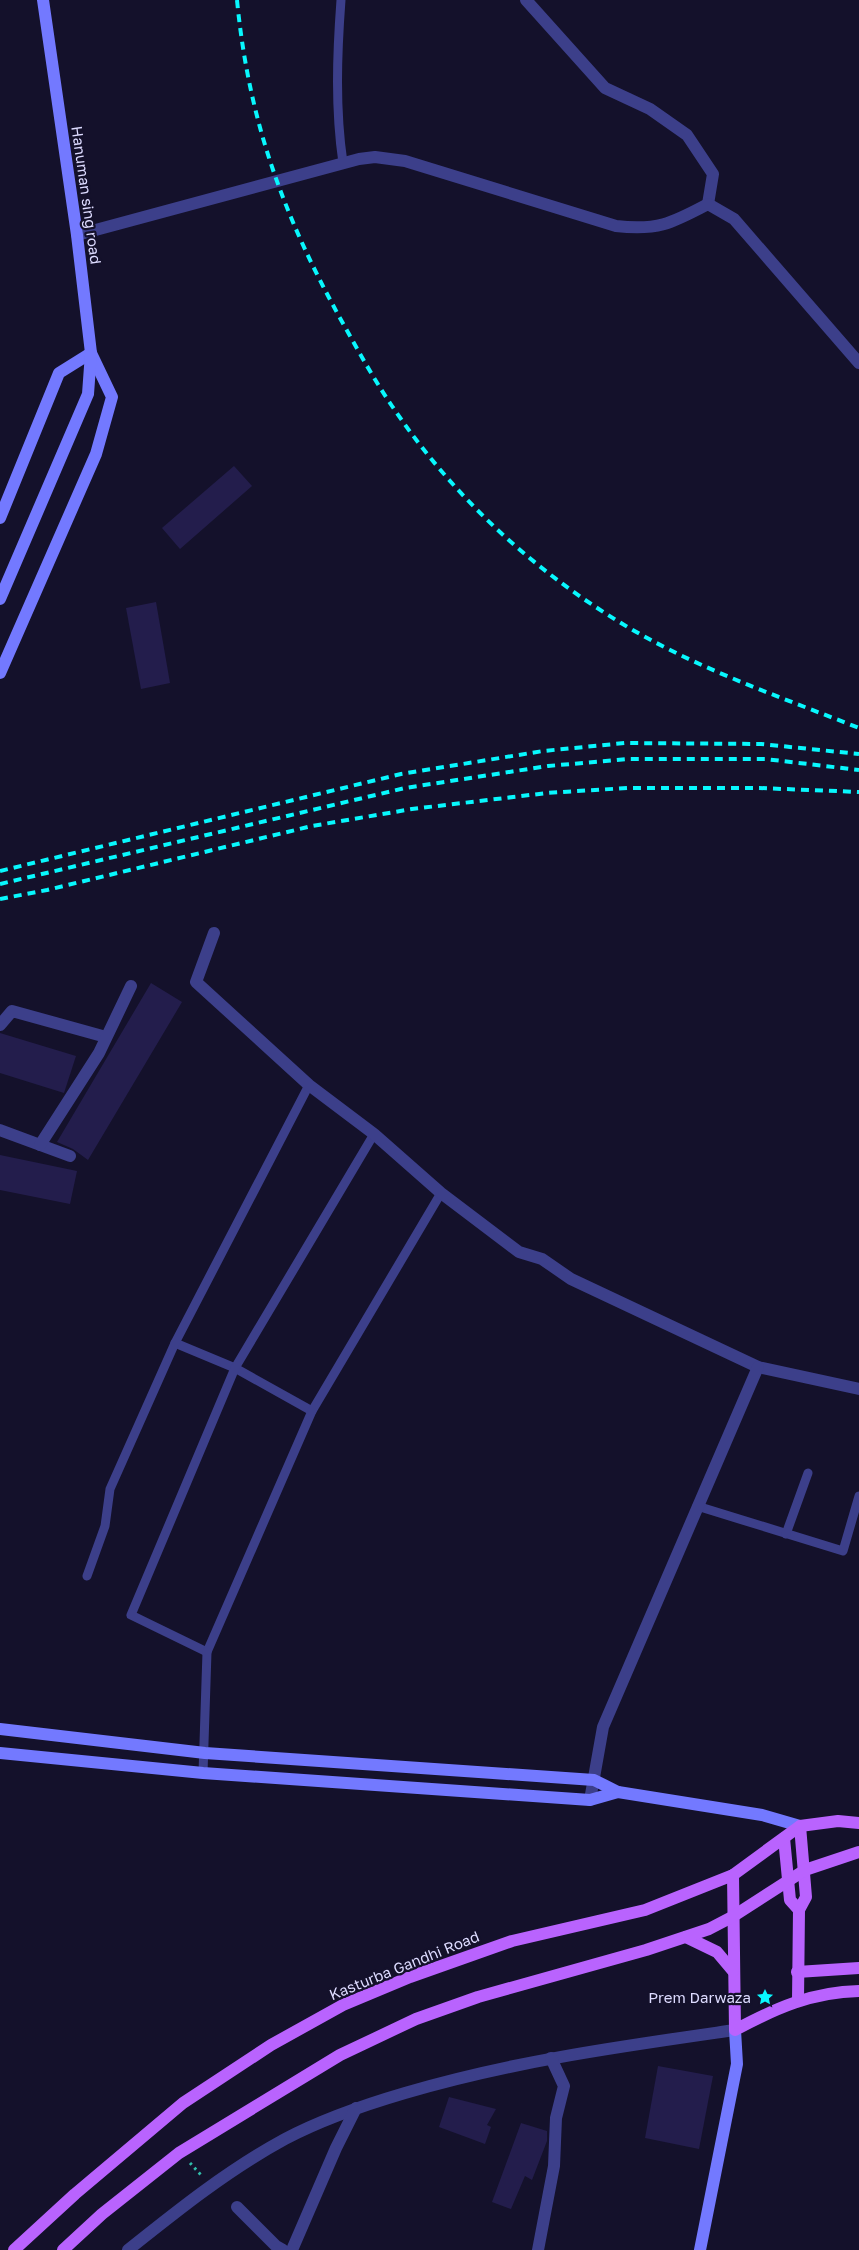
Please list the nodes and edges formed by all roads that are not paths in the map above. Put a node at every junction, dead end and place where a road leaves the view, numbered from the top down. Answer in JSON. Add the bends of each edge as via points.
{"nodes":[{"id":1,"x":43,"y":0,"type":"edge"},
{"id":2,"x":341,"y":0,"type":"edge"},
{"id":3,"x":526,"y":0,"type":"edge"},
{"id":4,"x":343,"y":163,"type":"junction"},
{"id":5,"x":708,"y":204,"type":"junction"},
{"id":6,"x":77,"y":235,"type":"junction"},
{"id":7,"x":91,"y":352,"type":"junction"},
{"id":8,"x":859,"y":363,"type":"edge"},
{"id":9,"x":0,"y":518,"type":"edge"},
{"id":10,"x":0,"y":599,"type":"edge"},
{"id":11,"x":0,"y":673,"type":"edge"},
{"id":12,"x":214,"y":933,"type":"dead end"},
{"id":13,"x":131,"y":986,"type":"dead end"},
{"id":14,"x":0,"y":1025,"type":"edge"},
{"id":15,"x":106,"y":1037,"type":"junction"},
{"id":16,"x":309,"y":1085,"type":"junction"},
{"id":17,"x":0,"y":1130,"type":"edge"},
{"id":18,"x":374,"y":1134,"type":"junction"},
{"id":19,"x":40,"y":1145,"type":"junction"},
{"id":20,"x":70,"y":1156,"type":"dead end"},
{"id":21,"x":441,"y":1192,"type":"junction"},
{"id":22,"x":175,"y":1343,"type":"junction"},
{"id":23,"x":758,"y":1367,"type":"junction"},
{"id":24,"x":235,"y":1368,"type":"junction"},
{"id":25,"x":859,"y":1389,"type":"edge"},
{"id":26,"x":312,"y":1411,"type":"junction"},
{"id":27,"x":808,"y":1473,"type":"dead end"},
{"id":28,"x":859,"y":1496,"type":"edge"},
{"id":29,"x":697,"y":1506,"type":"junction"},
{"id":30,"x":786,"y":1534,"type":"junction"},
{"id":31,"x":87,"y":1576,"type":"dead end"},
{"id":32,"x":207,"y":1652,"type":"junction"},
{"id":33,"x":0,"y":1730,"type":"edge"},
{"id":34,"x":0,"y":1753,"type":"edge"},
{"id":35,"x":205,"y":1753,"type":"junction"},
{"id":36,"x":203,"y":1774,"type":"junction"},
{"id":37,"x":594,"y":1780,"type":"junction"},
{"id":38,"x":618,"y":1792,"type":"junction"},
{"id":39,"x":590,"y":1800,"type":"junction"},
{"id":40,"x":859,"y":1823,"type":"edge"},
{"id":41,"x":800,"y":1826,"type":"junction"},
{"id":42,"x":784,"y":1838,"type":"junction"},
{"id":43,"x":859,"y":1852,"type":"edge"},
{"id":44,"x":805,"y":1870,"type":"junction"},
{"id":45,"x":733,"y":1875,"type":"junction"},
{"id":46,"x":788,"y":1880,"type":"junction"},
{"id":47,"x":799,"y":1910,"type":"junction"},
{"id":48,"x":732,"y":1918,"type":"junction"},
{"id":49,"x":686,"y":1937,"type":"junction"},
{"id":50,"x":859,"y":1968,"type":"edge"},
{"id":51,"x":733,"y":1971,"type":"junction"},
{"id":52,"x":797,"y":1972,"type":"junction"},
{"id":53,"x":859,"y":1991,"type":"edge"},
{"id":54,"x":798,"y":2000,"type":"junction"},
{"id":55,"x":735,"y":2030,"type":"junction"},
{"id":56,"x":551,"y":2058,"type":"junction"},
{"id":57,"x":356,"y":2108,"type":"junction"},
{"id":58,"x":237,"y":2207,"type":"dead end"},
{"id":59,"x":14,"y":2250,"type":"edge"},
{"id":60,"x":63,"y":2250,"type":"edge"},
{"id":61,"x":128,"y":2250,"type":"edge"},
{"id":62,"x":283,"y":2250,"type":"edge"},
{"id":63,"x":292,"y":2250,"type":"edge"},
{"id":64,"x":538,"y":2250,"type":"edge"},
{"id":65,"x":700,"y":2250,"type":"edge"}],
"edges":[{"from":1,"to":6,"type":"main road","name":"Hanuman sing road"},
{"from":2,"to":4,"type":"lane","via":[[338,89]]},
{"from":3,"to":5,"type":"street","via":[[605,88],[650,109],[687,135],[712,174]]},
{"from":4,"to":5,"type":"street","via":[[375,157],[405,161],[616,226],[641,229],[672,222]]},
{"from":4,"to":6,"type":"street"},
{"from":5,"to":8,"type":"street","via":[[734,219]]},
{"from":6,"to":7,"type":"main road","name":"Hanuman sing road"},
{"from":7,"to":9,"type":"main road","via":[[59,373]]},
{"from":7,"to":10,"type":"main road","name":"Hanuman sing road","via":[[88,394]]},
{"from":7,"to":11,"type":"main road","via":[[112,397],[96,454]]},
{"from":12,"to":16,"type":"street","via":[[196,982]]},
{"from":13,"to":15,"type":"street"},
{"from":14,"to":15,"type":"street","via":[[12,1011]]},
{"from":15,"to":19,"type":"street"},
{"from":16,"to":18,"type":"street"},
{"from":16,"to":22,"type":"lane"},
{"from":17,"to":19,"type":"street"},
{"from":18,"to":21,"type":"street"},
{"from":18,"to":24,"type":"lane"},
{"from":19,"to":20,"type":"street"},
{"from":21,"to":23,"type":"street","via":[[519,1252],[542,1259],[570,1279]]},
{"from":21,"to":26,"type":"lane"},
{"from":22,"to":24,"type":"lane"},
{"from":22,"to":31,"type":"lane","via":[[110,1489],[105,1526]]},
{"from":23,"to":25,"type":"street"},
{"from":23,"to":29,"type":"street"},
{"from":24,"to":26,"type":"lane"},
{"from":24,"to":32,"type":"lane","via":[[130,1615]]},
{"from":26,"to":32,"type":"lane"},
{"from":27,"to":30,"type":"lane"},
{"from":28,"to":30,"type":"lane","via":[[843,1551]]},
{"from":29,"to":30,"type":"lane"},
{"from":29,"to":37,"type":"street","via":[[603,1727]]},
{"from":32,"to":35,"type":"lane"},
{"from":33,"to":35,"type":"main road"},
{"from":34,"to":36,"type":"main road"},
{"from":35,"to":36,"type":"lane"},
{"from":35,"to":37,"type":"main road"},
{"from":36,"to":39,"type":"main road"},
{"from":37,"to":38,"type":"main road"},
{"from":37,"to":39,"type":"street"},
{"from":38,"to":39,"type":"main road"},
{"from":38,"to":41,"type":"main road","via":[[762,1815]]},
{"from":40,"to":41,"type":"main road","via":[[838,1821]]},
{"from":41,"to":42,"type":"main road","name":"Kasturba Gandhi Road"},
{"from":41,"to":44,"type":"main road"},
{"from":42,"to":45,"type":"main road","name":"Kasturba Gandhi Road"},
{"from":42,"to":46,"type":"main road"},
{"from":43,"to":44,"type":"main road"},
{"from":44,"to":46,"type":"main road"},
{"from":44,"to":47,"type":"main road","via":[[806,1897]]},
{"from":45,"to":48,"type":"main road"},
{"from":45,"to":59,"type":"main road","name":"Kasturba Gandhi Road","via":[[645,1910],[512,1941],[343,2005],[271,2045],[183,2103]]},
{"from":46,"to":47,"type":"main road","via":[[790,1900]]},
{"from":46,"to":48,"type":"main road"},
{"from":47,"to":52,"type":"main road"},
{"from":48,"to":49,"type":"main road"},
{"from":48,"to":51,"type":"main road"},
{"from":49,"to":51,"type":"main road","via":[[717,1952]]},
{"from":49,"to":60,"type":"main road","via":[[478,1997],[416,2019],[340,2055],[179,2153],[102,2214]]},
{"from":50,"to":52,"type":"main road"},
{"from":51,"to":55,"type":"main road"},
{"from":52,"to":54,"type":"main road"},
{"from":53,"to":54,"type":"main road"},
{"from":54,"to":55,"type":"main road"},
{"from":55,"to":56,"type":"street"},
{"from":55,"to":65,"type":"main road","via":[[737,2064]]},
{"from":56,"to":57,"type":"street","via":[[454,2078]]},
{"from":56,"to":64,"type":"street","via":[[564,2086],[556,2118],[554,2166]]},
{"from":57,"to":61,"type":"street","via":[[286,2139],[210,2185]]},
{"from":57,"to":63,"type":"street"},
{"from":58,"to":62,"type":"street"}]}
